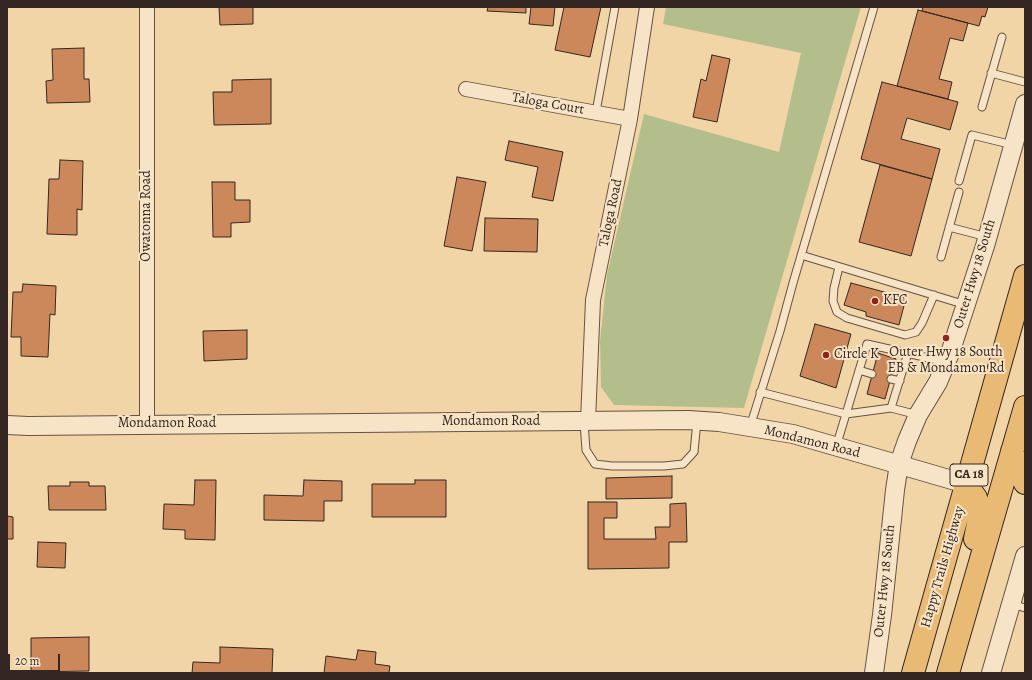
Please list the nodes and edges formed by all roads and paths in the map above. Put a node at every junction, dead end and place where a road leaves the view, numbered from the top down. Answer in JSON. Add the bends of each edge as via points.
{"nodes":[{"id":1,"x":147,"y":7,"type":"edge"},
{"id":2,"x":615,"y":7,"type":"edge"},
{"id":3,"x":647,"y":7,"type":"edge"},
{"id":4,"x":874,"y":7,"type":"edge"},
{"id":5,"x":1002,"y":37,"type":"dead end"},
{"id":6,"x":991,"y":73,"type":"junction"},
{"id":7,"x":1025,"y":82,"type":"edge"},
{"id":8,"x":466,"y":89,"type":"dead end"},
{"id":9,"x":1025,"y":104,"type":"edge"},
{"id":10,"x":982,"y":107,"type":"dead end"},
{"id":11,"x":596,"y":112,"type":"junction"},
{"id":12,"x":630,"y":119,"type":"junction"},
{"id":13,"x":1013,"y":145,"type":"junction"},
{"id":14,"x":959,"y":181,"type":"dead end"},
{"id":15,"x":959,"y":192,"type":"dead end"},
{"id":16,"x":949,"y":227,"type":"junction"},
{"id":17,"x":988,"y":237,"type":"junction"},
{"id":18,"x":801,"y":255,"type":"junction"},
{"id":19,"x":941,"y":257,"type":"dead end"},
{"id":20,"x":839,"y":267,"type":"junction"},
{"id":21,"x":1025,"y":276,"type":"edge"},
{"id":22,"x":934,"y":295,"type":"junction"},
{"id":23,"x":966,"y":305,"type":"junction"},
{"id":24,"x":908,"y":353,"type":"junction"},
{"id":25,"x":946,"y":362,"type":"junction"},
{"id":26,"x":859,"y":370,"type":"junction"},
{"id":27,"x":872,"y":374,"type":"dead end"},
{"id":28,"x":891,"y":378,"type":"dead end"},
{"id":29,"x":900,"y":381,"type":"junction"},
{"id":30,"x":760,"y":392,"type":"junction"},
{"id":31,"x":1025,"y":407,"type":"edge"},
{"id":32,"x":891,"y":408,"type":"junction"},
{"id":33,"x":846,"y":414,"type":"junction"},
{"id":34,"x":918,"y":415,"type":"junction"},
{"id":35,"x":586,"y":421,"type":"junction"},
{"id":36,"x":697,"y":421,"type":"junction"},
{"id":37,"x":147,"y":424,"type":"junction"},
{"id":38,"x":7,"y":425,"type":"edge"},
{"id":39,"x":750,"y":427,"type":"junction"},
{"id":40,"x":836,"y":447,"type":"junction"},
{"id":41,"x":1012,"y":451,"type":"junction"},
{"id":42,"x":899,"y":464,"type":"junction"},
{"id":43,"x":966,"y":484,"type":"junction"},
{"id":44,"x":1025,"y":484,"type":"edge"},
{"id":45,"x":1025,"y":556,"type":"edge"},
{"id":46,"x":1018,"y":606,"type":"edge"},
{"id":47,"x":874,"y":673,"type":"edge"},
{"id":48,"x":913,"y":673,"type":"edge"},
{"id":49,"x":948,"y":673,"type":"edge"},
{"id":50,"x":991,"y":673,"type":"edge"}],
"edges":[{"from":1,"to":37,"type":"street","name":"Owatonna Road"},
{"from":2,"to":11,"type":"lane"},
{"from":3,"to":12,"type":"street","name":"Taloga Road"},
{"from":4,"to":18,"type":"lane"},
{"from":5,"to":6,"type":"lane"},
{"from":6,"to":7,"type":"lane"},
{"from":6,"to":10,"type":"lane"},
{"from":8,"to":11,"type":"street","name":"Taloga Court"},
{"from":9,"to":13,"type":"street","name":"Outer Hwy 18 South"},
{"from":11,"to":12,"type":"street","name":"Taloga Court"},
{"from":12,"to":35,"type":"street","name":"Taloga Road","via":[[593,300]]},
{"from":13,"to":14,"type":"lane","via":[[972,135]]},
{"from":13,"to":17,"type":"street","name":"Outer Hwy 18 South"},
{"from":15,"to":16,"type":"lane"},
{"from":16,"to":17,"type":"lane"},
{"from":16,"to":19,"type":"lane"},
{"from":17,"to":23,"type":"street","name":"Outer Hwy 18 South"},
{"from":18,"to":20,"type":"lane"},
{"from":18,"to":30,"type":"lane"},
{"from":20,"to":22,"type":"lane"},
{"from":20,"to":22,"type":"lane","via":[[833,301],[837,312],[847,318],[905,335],[916,332]]},
{"from":21,"to":43,"type":"main road","name":"Happy Trails Highway","number":"CA 18"},
{"from":22,"to":23,"type":"lane"},
{"from":23,"to":25,"type":"street","name":"Outer Hwy 18 South"},
{"from":24,"to":25,"type":"lane"},
{"from":24,"to":26,"type":"lane","via":[[867,344]]},
{"from":24,"to":29,"type":"lane"},
{"from":25,"to":34,"type":"street","name":"Outer Hwy 18 South","via":[[938,382]]},
{"from":26,"to":27,"type":"lane"},
{"from":26,"to":33,"type":"lane"},
{"from":28,"to":29,"type":"lane"},
{"from":29,"to":32,"type":"lane"},
{"from":30,"to":33,"type":"lane"},
{"from":30,"to":39,"type":"lane"},
{"from":31,"to":41,"type":"main road","number":"CA 18"},
{"from":32,"to":33,"type":"lane"},
{"from":32,"to":34,"type":"lane"},
{"from":33,"to":40,"type":"lane"},
{"from":34,"to":42,"type":"street","name":"Outer Hwy 18 South"},
{"from":35,"to":36,"type":"street","name":"Mondamon Road"},
{"from":35,"to":36,"type":"lane","via":[[586,450],[595,464],[664,466],[683,464],[694,452]]},
{"from":35,"to":37,"type":"street","name":"Mondamon Road"},
{"from":36,"to":39,"type":"street","name":"Mondamon Road"},
{"from":37,"to":38,"type":"street","name":"Mondamon Road"},
{"from":39,"to":40,"type":"street","name":"Mondamon Road","via":[[793,434]]},
{"from":40,"to":42,"type":"street","name":"Mondamon Road"},
{"from":41,"to":44,"type":"main road"},
{"from":41,"to":49,"type":"main road","number":"CA 18"},
{"from":42,"to":43,"type":"street","name":"Mondamon Road"},
{"from":42,"to":47,"type":"street","name":"Outer Hwy 18 South"},
{"from":43,"to":48,"type":"main road","name":"Happy Trails Highway","number":"CA 18"},
{"from":43,"to":49,"type":"main road","via":[[976,498],[980,514]]},
{"from":45,"to":46,"type":"street"},
{"from":46,"to":50,"type":"street"}]}
